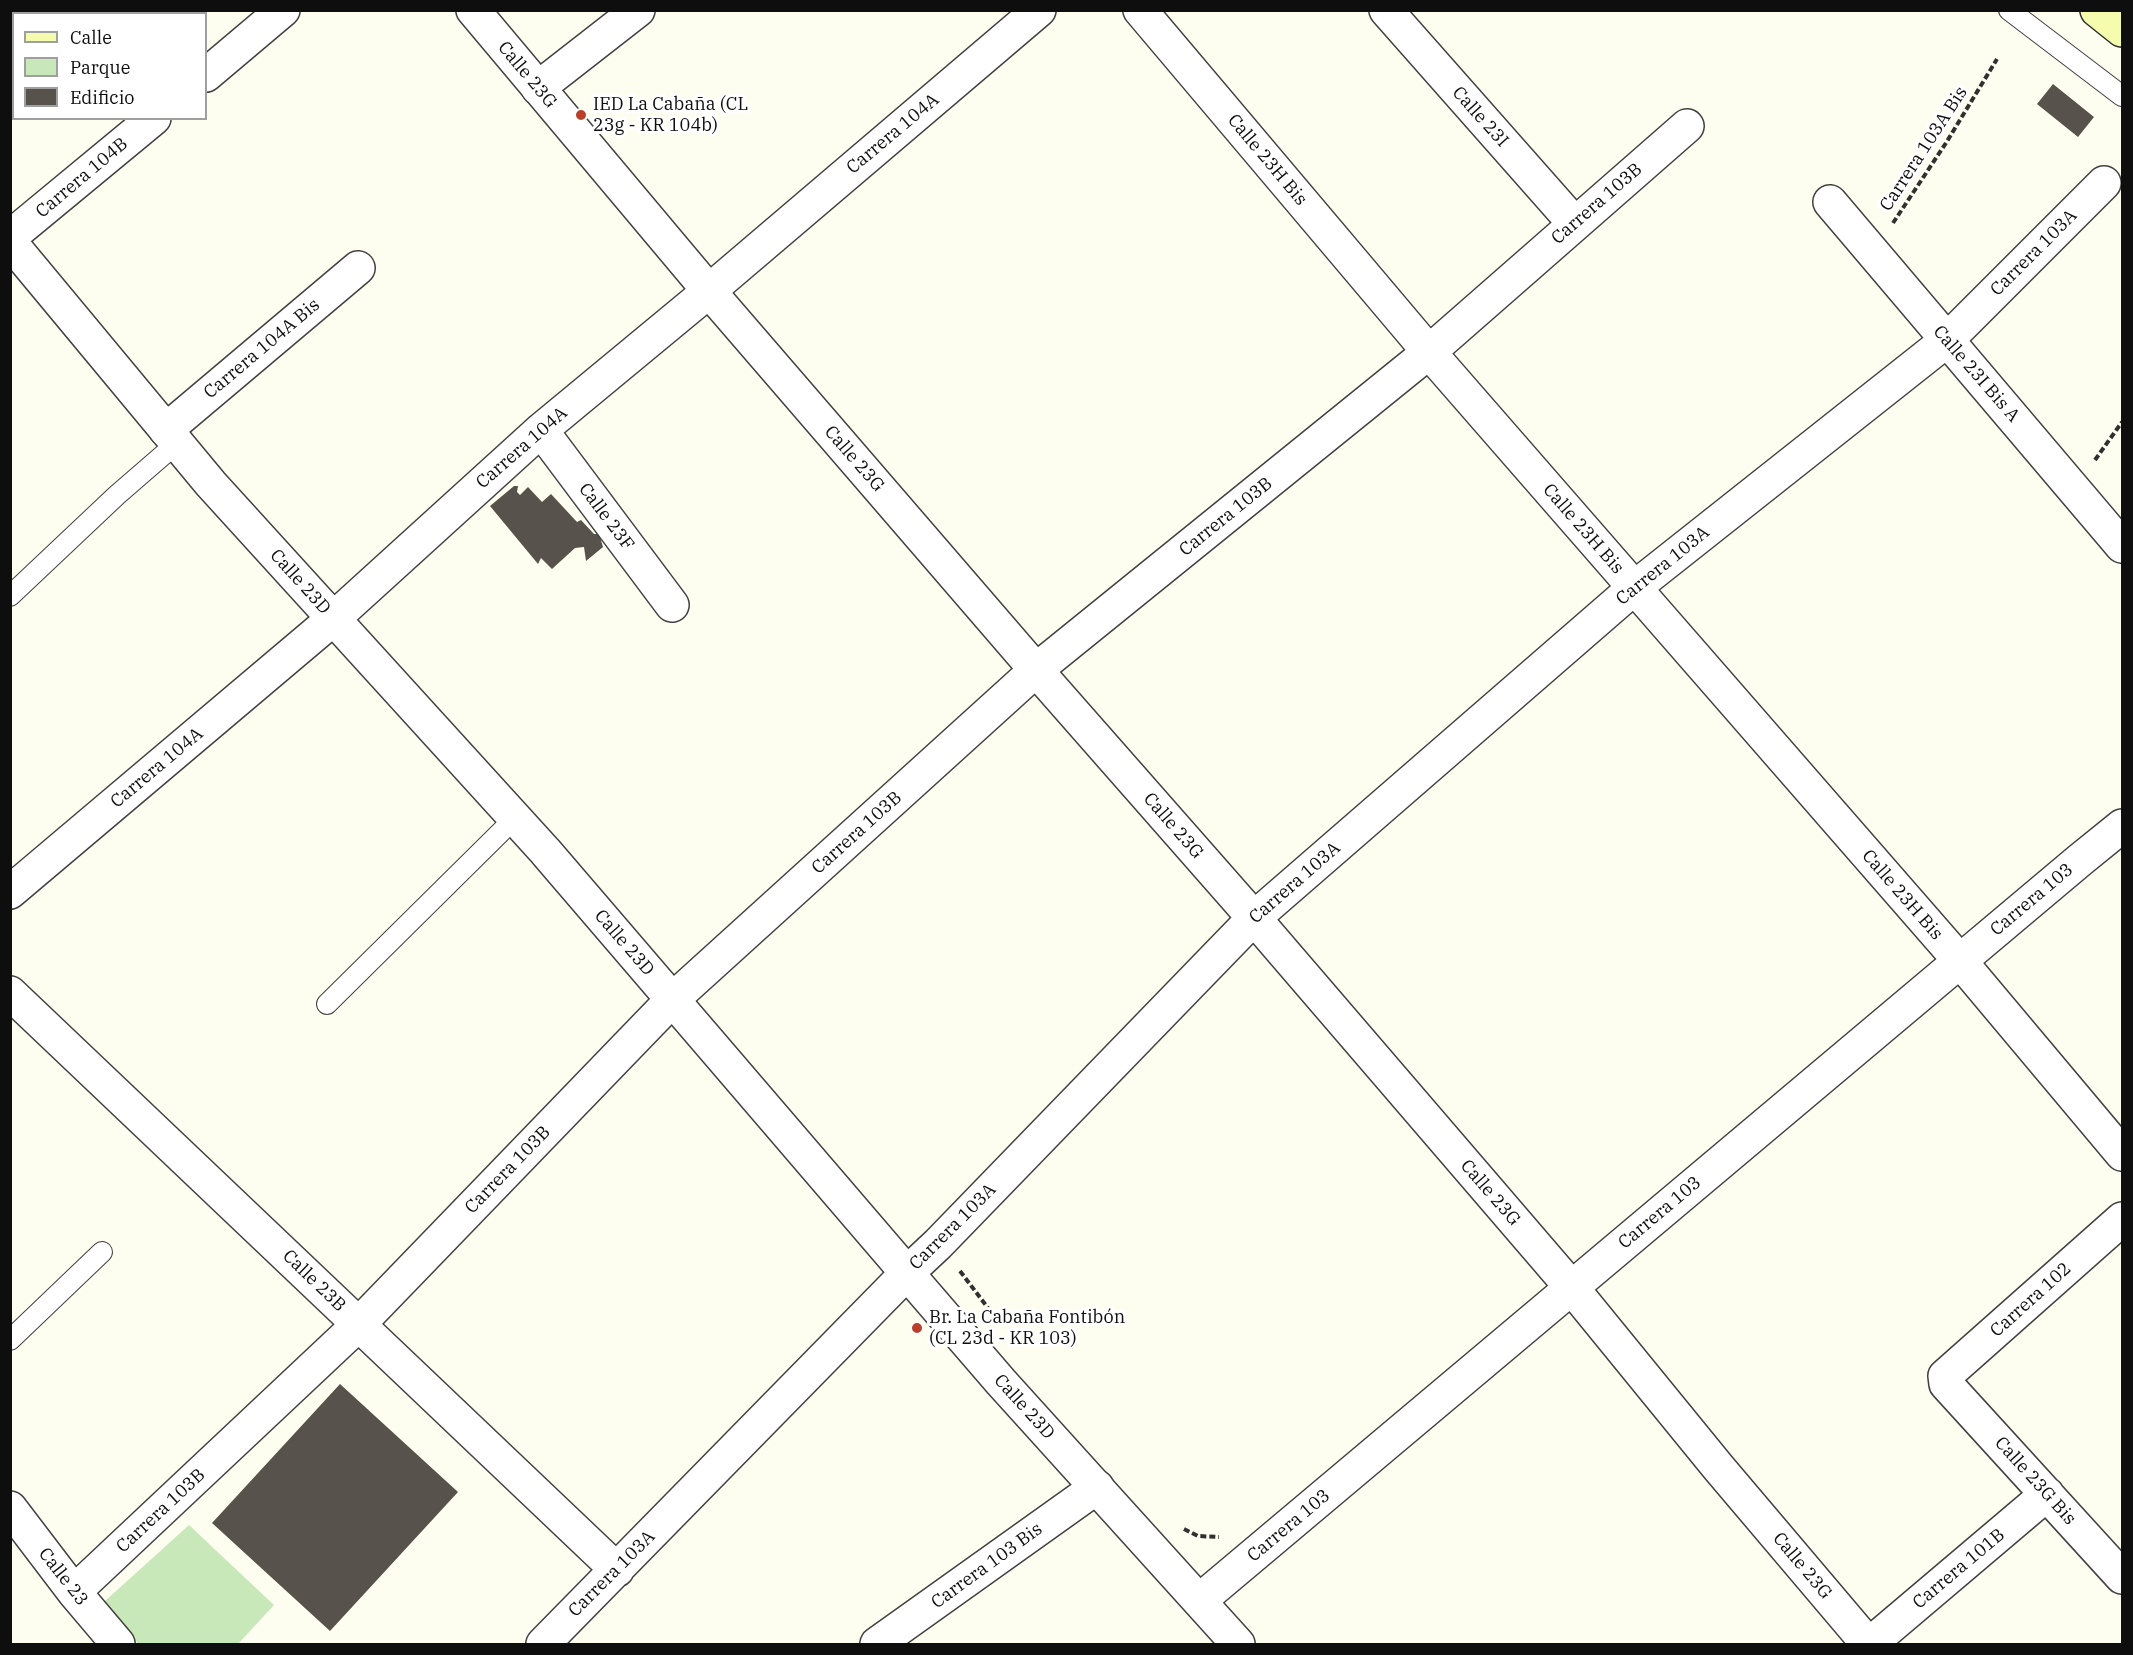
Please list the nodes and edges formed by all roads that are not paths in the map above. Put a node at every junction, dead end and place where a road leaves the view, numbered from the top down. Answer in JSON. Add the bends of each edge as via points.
{"nodes":[{"id":1,"x":283,"y":10,"type":"edge"},
{"id":2,"x":473,"y":10,"type":"edge"},
{"id":3,"x":639,"y":10,"type":"edge"},
{"id":4,"x":1039,"y":10,"type":"edge"},
{"id":5,"x":1140,"y":10,"type":"edge"},
{"id":6,"x":1386,"y":10,"type":"edge"},
{"id":7,"x":2009,"y":10,"type":"edge"},
{"id":8,"x":2097,"y":10,"type":"edge"},
{"id":9,"x":2122,"y":30,"type":"edge"},
{"id":10,"x":207,"y":74,"type":"edge"},
{"id":11,"x":538,"y":88,"type":"junction"},
{"id":12,"x":2122,"y":96,"type":"edge"},
{"id":13,"x":152,"y":120,"type":"edge"},
{"id":14,"x":1687,"y":126,"type":"dead end"},
{"id":15,"x":2104,"y":183,"type":"dead end"},
{"id":16,"x":1830,"y":202,"type":"dead end"},
{"id":17,"x":1575,"y":224,"type":"junction"},
{"id":18,"x":10,"y":237,"type":"edge"},
{"id":19,"x":10,"y":242,"type":"edge"},
{"id":20,"x":358,"y":268,"type":"dead end"},
{"id":21,"x":709,"y":291,"type":"junction"},
{"id":22,"x":1946,"y":341,"type":"junction"},
{"id":23,"x":1429,"y":352,"type":"junction"},
{"id":24,"x":541,"y":430,"type":"junction"},
{"id":25,"x":172,"y":437,"type":"junction"},
{"id":26,"x":2122,"y":546,"type":"edge"},
{"id":27,"x":1634,"y":588,"type":"junction"},
{"id":28,"x":10,"y":596,"type":"edge"},
{"id":29,"x":672,"y":604,"type":"dead end"},
{"id":30,"x":333,"y":618,"type":"junction"},
{"id":31,"x":1036,"y":670,"type":"junction"},
{"id":32,"x":515,"y":818,"type":"junction"},
{"id":33,"x":2122,"y":826,"type":"edge"},
{"id":34,"x":10,"y":892,"type":"edge"},
{"id":35,"x":1254,"y":918,"type":"junction"},
{"id":36,"x":1960,"y":961,"type":"junction"},
{"id":37,"x":10,"y":993,"type":"edge"},
{"id":38,"x":672,"y":1000,"type":"junction"},
{"id":39,"x":327,"y":1004,"type":"dead end"},
{"id":40,"x":2122,"y":1154,"type":"edge"},
{"id":41,"x":2122,"y":1219,"type":"edge"},
{"id":42,"x":102,"y":1252,"type":"dead end"},
{"id":43,"x":907,"y":1274,"type":"junction"},
{"id":44,"x":1572,"y":1287,"type":"junction"},
{"id":45,"x":359,"y":1324,"type":"junction"},
{"id":46,"x":10,"y":1340,"type":"edge"},
{"id":47,"x":1946,"y":1384,"type":"joint"},
{"id":48,"x":1097,"y":1487,"type":"junction"},
{"id":49,"x":2047,"y":1494,"type":"junction"},
{"id":50,"x":10,"y":1508,"type":"edge"},
{"id":51,"x":617,"y":1570,"type":"junction"},
{"id":52,"x":2122,"y":1577,"type":"edge"},
{"id":53,"x":74,"y":1592,"type":"junction"},
{"id":54,"x":1199,"y":1601,"type":"junction"},
{"id":55,"x":118,"y":1644,"type":"edge"},
{"id":56,"x":543,"y":1644,"type":"edge"},
{"id":57,"x":878,"y":1644,"type":"edge"},
{"id":58,"x":1238,"y":1644,"type":"edge"},
{"id":59,"x":1869,"y":1644,"type":"edge"}],
"edges":[{"from":1,"to":10,"type":"street"},
{"from":2,"to":11,"type":"street","name":"Calle 23G"},
{"from":3,"to":11,"type":"street"},
{"from":4,"to":21,"type":"street","name":"Carrera 104A"},
{"from":5,"to":23,"type":"street","name":"Calle 23H Bis"},
{"from":6,"to":17,"type":"street","name":"Calle 23I"},
{"from":7,"to":12,"type":"lane"},
{"from":8,"to":9,"type":"main road"},
{"from":11,"to":21,"type":"street","name":"Calle 23G"},
{"from":13,"to":18,"type":"street","name":"Carrera 104B"},
{"from":14,"to":17,"type":"street","name":"Carrera 103B"},
{"from":15,"to":22,"type":"street","name":"Carrera 103A"},
{"from":16,"to":22,"type":"street","name":"Calle 23I Bis A"},
{"from":17,"to":23,"type":"street","name":"Carrera 103B"},
{"from":19,"to":25,"type":"street","name":"Calle 23D"},
{"from":20,"to":25,"type":"street","name":"Carrera 104A Bis"},
{"from":21,"to":24,"type":"street","name":"Carrera 104A"},
{"from":21,"to":31,"type":"street","name":"Calle 23G"},
{"from":22,"to":26,"type":"street","name":"Calle 23I Bis A"},
{"from":22,"to":27,"type":"street","name":"Carrera 103A"},
{"from":23,"to":27,"type":"street","name":"Calle 23H Bis"},
{"from":23,"to":31,"type":"street","name":"Carrera 103B"},
{"from":24,"to":29,"type":"street","name":"Calle 23F"},
{"from":24,"to":30,"type":"street","name":"Carrera 104A"},
{"from":25,"to":28,"type":"lane"},
{"from":25,"to":30,"type":"street","name":"Calle 23D"},
{"from":27,"to":35,"type":"street","name":"Carrera 103A"},
{"from":27,"to":36,"type":"street","name":"Calle 23H Bis"},
{"from":30,"to":32,"type":"street","name":"Calle 23D"},
{"from":30,"to":34,"type":"street","name":"Carrera 104A"},
{"from":31,"to":35,"type":"street","name":"Calle 23G"},
{"from":31,"to":38,"type":"street","name":"Carrera 103B"},
{"from":32,"to":38,"type":"street","name":"Calle 23D"},
{"from":32,"to":39,"type":"lane"},
{"from":33,"to":36,"type":"street","name":"Carrera 103"},
{"from":35,"to":43,"type":"street","name":"Carrera 103A"},
{"from":35,"to":44,"type":"street","name":"Calle 23G"},
{"from":36,"to":40,"type":"street","name":"Calle 23H Bis"},
{"from":36,"to":44,"type":"street","name":"Carrera 103"},
{"from":37,"to":45,"type":"street","name":"Calle 23B"},
{"from":38,"to":43,"type":"street","name":"Calle 23D"},
{"from":38,"to":45,"type":"street","name":"Carrera 103B"},
{"from":41,"to":47,"type":"street","name":"Carrera 102","via":[[1945,1376]]},
{"from":42,"to":46,"type":"lane"},
{"from":43,"to":48,"type":"street","name":"Calle 23D"},
{"from":43,"to":51,"type":"street","name":"Carrera 103A"},
{"from":44,"to":54,"type":"street","name":"Carrera 103"},
{"from":44,"to":59,"type":"street","name":"Calle 23G"},
{"from":45,"to":51,"type":"street","name":"Calle 23B"},
{"from":45,"to":53,"type":"street","name":"Carrera 103B"},
{"from":47,"to":49,"type":"street","name":"Calle 23G Bis"},
{"from":48,"to":54,"type":"street","name":"Calle 23D"},
{"from":48,"to":57,"type":"street","name":"Carrera 103 Bis"},
{"from":49,"to":52,"type":"street","name":"Calle 23G Bis"},
{"from":49,"to":59,"type":"street","name":"Carrera 101B"},
{"from":50,"to":53,"type":"street","name":"Calle 23"},
{"from":51,"to":56,"type":"street","name":"Carrera 103A"},
{"from":53,"to":55,"type":"street","name":"Calle 23"},
{"from":54,"to":58,"type":"street","name":"Calle 23D"}]}
